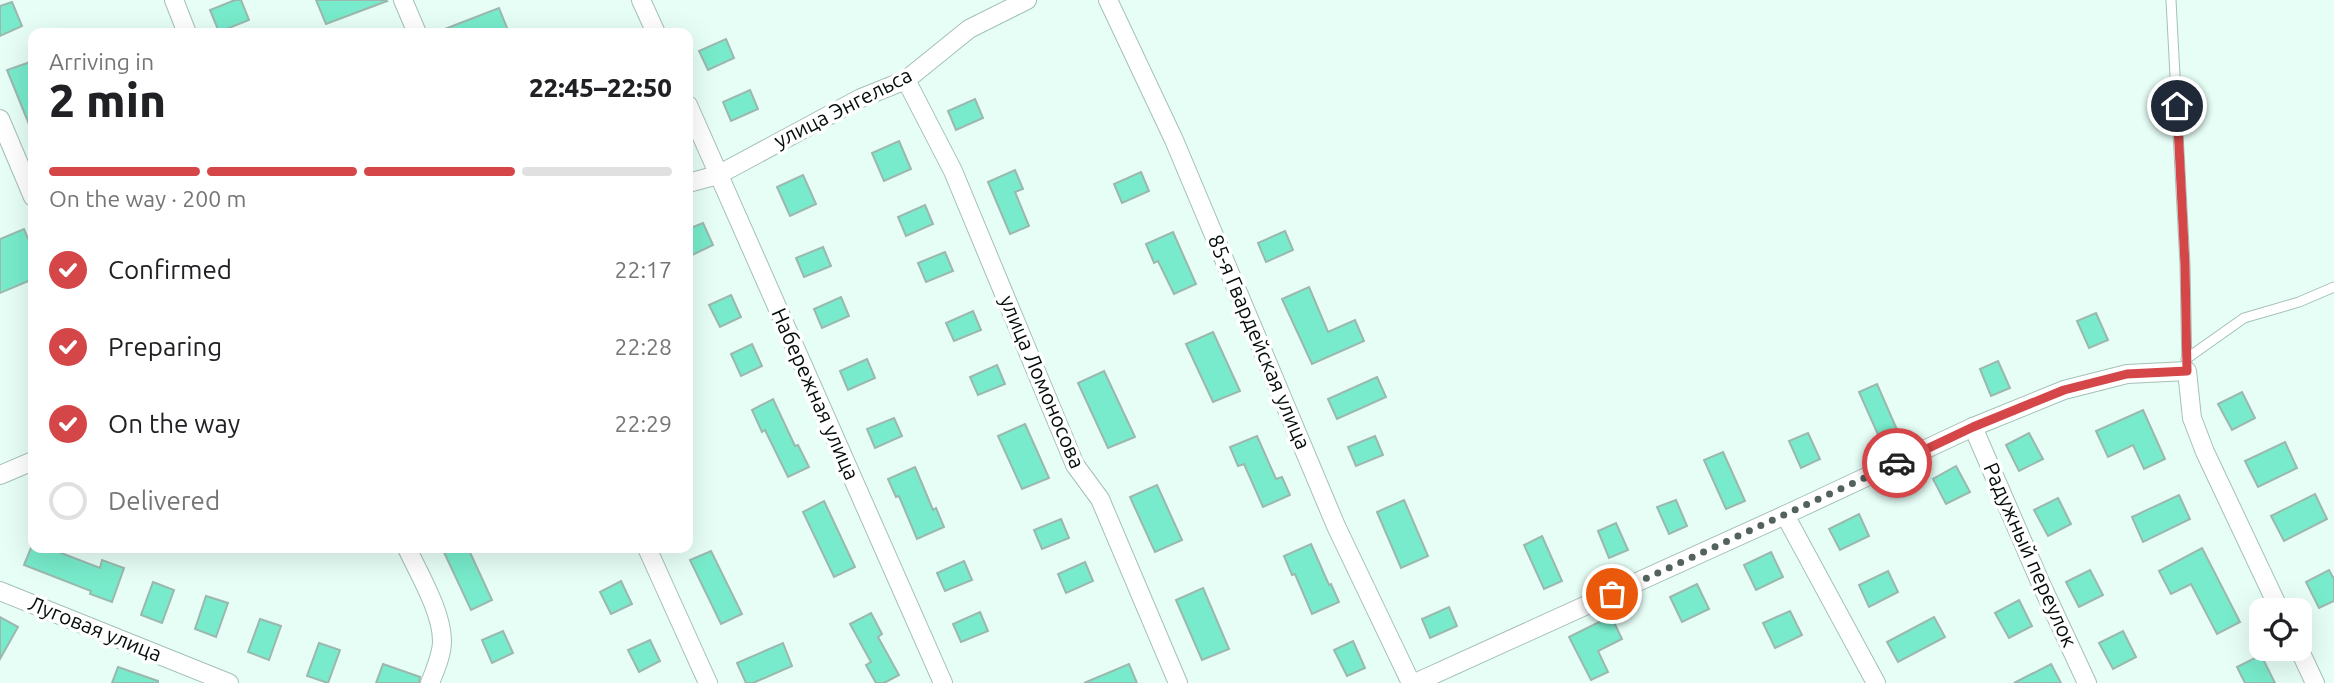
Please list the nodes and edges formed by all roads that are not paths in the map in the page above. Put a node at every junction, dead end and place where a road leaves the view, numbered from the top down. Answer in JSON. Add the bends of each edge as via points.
{"nodes":[{"id":1,"x":173,"y":0,"type":"edge"},
{"id":2,"x":403,"y":0,"type":"edge"},
{"id":3,"x":641,"y":0,"type":"edge"},
{"id":4,"x":1027,"y":0,"type":"edge"},
{"id":5,"x":1108,"y":0,"type":"edge"},
{"id":6,"x":2171,"y":0,"type":"edge"},
{"id":7,"x":185,"y":28,"type":"edge"},
{"id":8,"x":415,"y":28,"type":"edge"},
{"id":9,"x":654,"y":28,"type":"edge"},
{"id":10,"x":906,"y":80,"type":"junction"},
{"id":11,"x":693,"y":117,"type":"edge"},
{"id":12,"x":0,"y":119,"type":"edge"},
{"id":13,"x":718,"y":175,"type":"junction"},
{"id":14,"x":693,"y":182,"type":"edge"},
{"id":15,"x":28,"y":185,"type":"edge"},
{"id":16,"x":2334,"y":287,"type":"edge"},
{"id":17,"x":2187,"y":365,"type":"junction"},
{"id":18,"x":1973,"y":427,"type":"junction"},
{"id":19,"x":28,"y":463,"type":"edge"},
{"id":20,"x":0,"y":475,"type":"edge"},
{"id":21,"x":1785,"y":515,"type":"junction"},
{"id":22,"x":409,"y":553,"type":"edge"},
{"id":23,"x":649,"y":553,"type":"edge"},
{"id":24,"x":0,"y":591,"type":"edge"},
{"id":25,"x":2274,"y":598,"type":"edge"},
{"id":26,"x":2305,"y":661,"type":"edge"},
{"id":27,"x":229,"y":683,"type":"edge"},
{"id":28,"x":430,"y":683,"type":"edge"},
{"id":29,"x":708,"y":683,"type":"edge"},
{"id":30,"x":943,"y":683,"type":"edge"},
{"id":31,"x":1178,"y":683,"type":"edge"},
{"id":32,"x":1413,"y":683,"type":"edge"},
{"id":33,"x":1876,"y":683,"type":"edge"},
{"id":34,"x":2087,"y":683,"type":"edge"},
{"id":35,"x":2315,"y":683,"type":"edge"}],
"edges":[{"from":1,"to":7,"type":"street"},
{"from":2,"to":8,"type":"street"},
{"from":3,"to":9,"type":"street"},
{"from":4,"to":10,"type":"street","name":"улица Энгельса","via":[[969,29]]},
{"from":5,"to":32,"type":"street","name":"85-я Гвардейская улица","via":[[1174,140],[1336,526]]},
{"from":6,"to":17,"type":"lane"},
{"from":10,"to":13,"type":"street","name":"улица Энгельса","via":[[862,98]]},
{"from":10,"to":31,"type":"street","name":"улица Ломоносова","via":[[953,170],[1075,465],[1100,499]]},
{"from":11,"to":13,"type":"street","name":"Набережная улица"},
{"from":12,"to":15,"type":"street"},
{"from":13,"to":14,"type":"street","name":"улица Энгельса"},
{"from":13,"to":30,"type":"street","name":"Набережная улица"},
{"from":16,"to":17,"type":"lane","via":[[2244,318]]},
{"from":17,"to":18,"type":"street","via":[[2064,390]]},
{"from":17,"to":25,"type":"street","via":[[2192,418],[2205,453]]},
{"from":18,"to":21,"type":"street"},
{"from":18,"to":34,"type":"street","name":"Радужный переулок"},
{"from":19,"to":20,"type":"street"},
{"from":21,"to":32,"type":"street"},
{"from":21,"to":33,"type":"street"},
{"from":22,"to":28,"type":"street","via":[[438,618],[442,640]]},
{"from":23,"to":29,"type":"street"},
{"from":24,"to":27,"type":"street","name":"Луговая улица"},
{"from":26,"to":35,"type":"street"}]}
